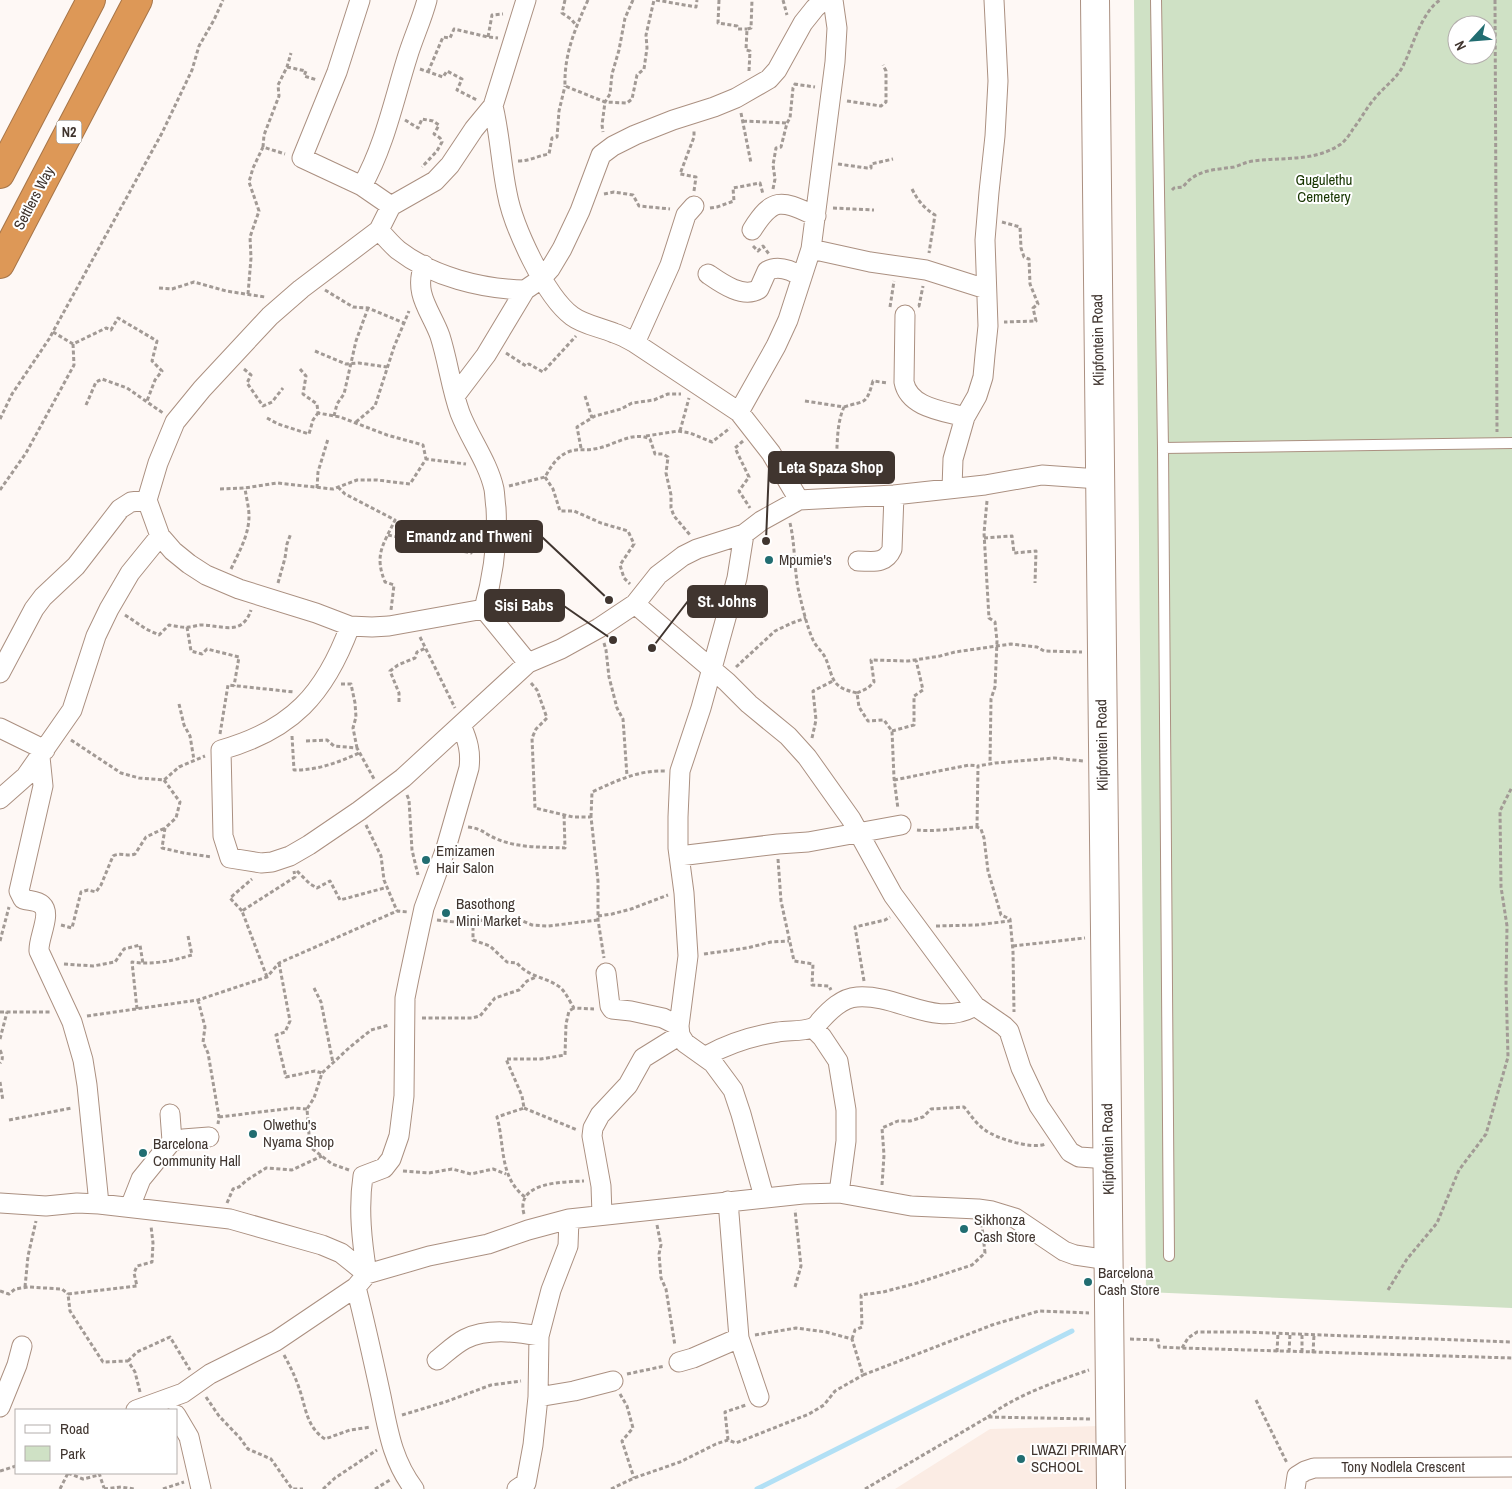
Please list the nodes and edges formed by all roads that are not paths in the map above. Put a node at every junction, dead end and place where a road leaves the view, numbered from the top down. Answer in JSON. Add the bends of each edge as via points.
{"nodes":[{"id":1,"x":91,"y":0,"type":"edge"},
{"id":2,"x":138,"y":0,"type":"edge"},
{"id":3,"x":360,"y":0,"type":"edge"},
{"id":4,"x":427,"y":0,"type":"edge"},
{"id":5,"x":824,"y":0,"type":"edge"},
{"id":6,"x":833,"y":0,"type":"edge"},
{"id":7,"x":994,"y":0,"type":"edge"},
{"id":8,"x":1094,"y":0,"type":"edge"},
{"id":9,"x":1156,"y":0,"type":"edge"},
{"id":10,"x":524,"y":7,"type":"edge"},
{"id":11,"x":493,"y":106,"type":"junction"},
{"id":12,"x":0,"y":174,"type":"edge"},
{"id":13,"x":362,"y":186,"type":"junction"},
{"id":14,"x":392,"y":206,"type":"junction"},
{"id":15,"x":690,"y":210,"type":"road end"},
{"id":16,"x":816,"y":212,"type":"junction"},
{"id":17,"x":379,"y":230,"type":"junction"},
{"id":18,"x":752,"y":230,"type":"road end"},
{"id":19,"x":811,"y":249,"type":"junction"},
{"id":20,"x":0,"y":264,"type":"edge"},
{"id":21,"x":424,"y":265,"type":"junction"},
{"id":22,"x":708,"y":274,"type":"dead end"},
{"id":23,"x":802,"y":277,"type":"junction"},
{"id":24,"x":541,"y":279,"type":"junction"},
{"id":25,"x":986,"y":289,"type":"junction"},
{"id":26,"x":525,"y":290,"type":"junction"},
{"id":27,"x":906,"y":312,"type":"road end"},
{"id":28,"x":634,"y":343,"type":"junction"},
{"id":29,"x":455,"y":396,"type":"junction"},
{"id":30,"x":741,"y":413,"type":"junction"},
{"id":31,"x":965,"y":418,"type":"junction"},
{"id":32,"x":1512,"y":443,"type":"edge"},
{"id":33,"x":1163,"y":448,"type":"junction"},
{"id":34,"x":1099,"y":479,"type":"junction"},
{"id":35,"x":952,"y":488,"type":"junction"},
{"id":36,"x":894,"y":495,"type":"junction"},
{"id":37,"x":147,"y":500,"type":"junction"},
{"id":38,"x":792,"y":504,"type":"junction"},
{"id":39,"x":744,"y":534,"type":"junction"},
{"id":40,"x":160,"y":536,"type":"junction"},
{"id":41,"x":858,"y":561,"type":"dead end"},
{"id":42,"x":638,"y":599,"type":"junction"},
{"id":43,"x":484,"y":609,"type":"junction"},
{"id":44,"x":350,"y":626,"type":"junction"},
{"id":45,"x":524,"y":666,"type":"junction"},
{"id":46,"x":711,"y":668,"type":"junction"},
{"id":47,"x":0,"y":673,"type":"edge"},
{"id":48,"x":461,"y":726,"type":"junction"},
{"id":49,"x":0,"y":728,"type":"edge"},
{"id":50,"x":43,"y":754,"type":"junction"},
{"id":51,"x":0,"y":799,"type":"edge"},
{"id":52,"x":901,"y":825,"type":"road end"},
{"id":53,"x":860,"y":833,"type":"junction"},
{"id":54,"x":679,"y":856,"type":"junction"},
{"id":55,"x":606,"y":973,"type":"road end"},
{"id":56,"x":976,"y":1006,"type":"junction"},
{"id":57,"x":813,"y":1028,"type":"junction"},
{"id":58,"x":679,"y":1030,"type":"junction"},
{"id":59,"x":706,"y":1056,"type":"junction"},
{"id":60,"x":170,"y":1114,"type":"dead end"},
{"id":61,"x":209,"y":1137,"type":"road end"},
{"id":62,"x":172,"y":1141,"type":"junction"},
{"id":63,"x":1109,"y":1159,"type":"junction"},
{"id":64,"x":840,"y":1193,"type":"junction"},
{"id":65,"x":764,"y":1197,"type":"junction"},
{"id":66,"x":728,"y":1202,"type":"junction"},
{"id":67,"x":0,"y":1204,"type":"edge"},
{"id":68,"x":100,"y":1204,"type":"junction"},
{"id":69,"x":130,"y":1207,"type":"junction"},
{"id":70,"x":602,"y":1214,"type":"junction"},
{"id":71,"x":569,"y":1219,"type":"junction"},
{"id":72,"x":1169,"y":1256,"type":"dead end"},
{"id":73,"x":1109,"y":1260,"type":"junction"},
{"id":74,"x":361,"y":1280,"type":"junction"},
{"id":75,"x":539,"y":1336,"type":"junction"},
{"id":76,"x":739,"y":1338,"type":"junction"},
{"id":77,"x":22,"y":1346,"type":"dead end"},
{"id":78,"x":437,"y":1360,"type":"dead end"},
{"id":79,"x":680,"y":1362,"type":"road end"},
{"id":80,"x":613,"y":1381,"type":"road end"},
{"id":81,"x":539,"y":1388,"type":"junction"},
{"id":82,"x":759,"y":1397,"type":"road end"},
{"id":83,"x":0,"y":1408,"type":"edge"},
{"id":84,"x":173,"y":1408,"type":"edge"},
{"id":85,"x":155,"y":1409,"type":"edge"},
{"id":86,"x":15,"y":1410,"type":"edge"},
{"id":87,"x":178,"y":1417,"type":"edge"},
{"id":88,"x":1512,"y":1466,"type":"edge"},
{"id":89,"x":1293,"y":1477,"type":"edge"},
{"id":90,"x":201,"y":1489,"type":"edge"},
{"id":91,"x":414,"y":1489,"type":"edge"},
{"id":92,"x":517,"y":1489,"type":"edge"},
{"id":93,"x":1111,"y":1489,"type":"edge"}],
"edges":[{"from":1,"to":12,"type":"highway"},
{"from":2,"to":20,"type":"highway","name":"Settlers Way","number":"N2"},
{"from":3,"to":13,"type":"street","via":[[333,84],[302,158]]},
{"from":4,"to":13,"type":"street","via":[[379,149]]},
{"from":5,"to":24,"type":"street","via":[[803,23],[773,75],[753,89],[635,134],[606,150],[562,249]]},
{"from":6,"to":16,"type":"street","via":[[837,28]]},
{"from":7,"to":25,"type":"street","via":[[998,80],[987,218]]},
{"from":8,"to":34,"type":"main road","name":"Klipfontein Road"},
{"from":9,"to":33,"type":"lane"},
{"from":10,"to":11,"type":"street"},
{"from":11,"to":14,"type":"street","via":[[440,176]]},
{"from":11,"to":24,"type":"street","via":[[507,196]]},
{"from":13,"to":14,"type":"street"},
{"from":14,"to":17,"type":"street"},
{"from":15,"to":28,"type":"street","via":[[670,265]]},
{"from":16,"to":18,"type":"street","via":[[772,203]]},
{"from":16,"to":19,"type":"street"},
{"from":17,"to":21,"type":"street","via":[[396,249]]},
{"from":17,"to":37,"type":"street","via":[[281,306],[202,389],[175,422],[160,456]]},
{"from":19,"to":23,"type":"street"},
{"from":19,"to":25,"type":"street","via":[[926,270]]},
{"from":21,"to":26,"type":"street","via":[[448,276],[500,290]]},
{"from":21,"to":29,"type":"street","via":[[421,294],[440,338]]},
{"from":22,"to":23,"type":"street","via":[[735,290],[750,292],[759,289],[766,271],[772,269],[787,270]]},
{"from":23,"to":30,"type":"street","via":[[788,320]]},
{"from":24,"to":26,"type":"street"},
{"from":24,"to":28,"type":"street","via":[[571,315]]},
{"from":25,"to":31,"type":"street","via":[[988,326],[983,377]]},
{"from":26,"to":29,"type":"street","via":[[494,343]]},
{"from":27,"to":31,"type":"street","via":[[904,382],[909,396]]},
{"from":28,"to":30,"type":"street","via":[[693,386]]},
{"from":29,"to":43,"type":"street","via":[[494,490],[497,527],[494,567]]},
{"from":30,"to":38,"type":"street","via":[[771,453]]},
{"from":31,"to":35,"type":"street","via":[[953,459]]},
{"from":32,"to":33,"type":"lane"},
{"from":33,"to":72,"type":"lane"},
{"from":34,"to":35,"type":"street","via":[[1042,475]]},
{"from":34,"to":63,"type":"main road","name":"Klipfontein Road"},
{"from":35,"to":36,"type":"street"},
{"from":36,"to":38,"type":"street"},
{"from":36,"to":41,"type":"street","via":[[890,555],[882,561]]},
{"from":37,"to":40,"type":"street"},
{"from":37,"to":47,"type":"street","via":[[120,509],[76,566],[44,596]]},
{"from":38,"to":39,"type":"street"},
{"from":39,"to":42,"type":"street","via":[[683,556],[658,575]]},
{"from":39,"to":46,"type":"street","via":[[736,578]]},
{"from":40,"to":44,"type":"street","via":[[173,551],[206,575]]},
{"from":40,"to":50,"type":"street","via":[[130,573],[109,609],[96,636],[72,710]]},
{"from":42,"to":45,"type":"street","via":[[599,628]]},
{"from":42,"to":46,"type":"street"},
{"from":43,"to":44,"type":"street","via":[[389,626]]},
{"from":43,"to":45,"type":"street"},
{"from":44,"to":48,"type":"street","via":[[341,651],[307,703],[280,726],[245,743],[221,750],[223,836],[230,858],[261,863],[290,856],[359,811]]},
{"from":45,"to":48,"type":"street"},
{"from":46,"to":53,"type":"street","via":[[808,757]]},
{"from":46,"to":54,"type":"street","via":[[680,771]]},
{"from":48,"to":74,"type":"street","via":[[471,755],[469,768],[423,914],[405,998],[404,1096],[399,1136],[391,1159],[384,1168],[363,1176]]},
{"from":49,"to":50,"type":"street"},
{"from":50,"to":51,"type":"street","via":[[26,776]]},
{"from":50,"to":68,"type":"street","via":[[43,786],[20,894],[25,900],[42,905],[46,915],[39,950],[69,1016],[83,1060]]},
{"from":52,"to":53,"type":"street"},
{"from":53,"to":54,"type":"street"},
{"from":53,"to":56,"type":"street","via":[[893,895]]},
{"from":54,"to":58,"type":"street","via":[[688,956]]},
{"from":55,"to":58,"type":"street","via":[[612,1009],[663,1018]]},
{"from":56,"to":57,"type":"street","via":[[964,1012],[940,1014],[876,998],[846,999]]},
{"from":56,"to":63,"type":"street","via":[[1009,1031],[1021,1068],[1036,1098],[1070,1152],[1079,1157]]},
{"from":57,"to":59,"type":"street","via":[[761,1035]]},
{"from":57,"to":64,"type":"street","via":[[838,1062],[846,1110]]},
{"from":58,"to":59,"type":"street","via":[[688,1046]]},
{"from":58,"to":70,"type":"street","via":[[643,1058],[628,1085],[600,1115],[593,1128]]},
{"from":59,"to":65,"type":"street","via":[[733,1090]]},
{"from":60,"to":62,"type":"street"},
{"from":61,"to":62,"type":"street"},
{"from":62,"to":69,"type":"street","via":[[141,1179]]},
{"from":63,"to":73,"type":"main road","name":"Klipfontein Road"},
{"from":64,"to":65,"type":"street"},
{"from":64,"to":73,"type":"street","via":[[911,1206],[978,1209],[1008,1215],[1064,1251]]},
{"from":65,"to":66,"type":"street"},
{"from":66,"to":70,"type":"street"},
{"from":66,"to":76,"type":"street"},
{"from":67,"to":68,"type":"street"},
{"from":68,"to":69,"type":"street"},
{"from":69,"to":74,"type":"street","via":[[230,1219],[328,1247],[341,1253]]},
{"from":70,"to":71,"type":"street"},
{"from":71,"to":74,"type":"street","via":[[488,1244],[429,1256]]},
{"from":71,"to":75,"type":"street","via":[[568,1246],[551,1290]]},
{"from":73,"to":93,"type":"main road","name":"Klipfontein Road"},
{"from":74,"to":84,"type":"street","via":[[276,1341],[197,1383]]},
{"from":74,"to":91,"type":"street","via":[[367,1329],[390,1443]]},
{"from":75,"to":78,"type":"street","via":[[483,1333],[464,1340]]},
{"from":75,"to":81,"type":"street"},
{"from":76,"to":79,"type":"street"},
{"from":76,"to":82,"type":"street"},
{"from":77,"to":83,"type":"street"},
{"from":80,"to":81,"type":"street","via":[[574,1391]]},
{"from":81,"to":92,"type":"street","via":[[526,1483]]},
{"from":83,"to":86,"type":"street"},
{"from":84,"to":85,"type":"street"},
{"from":87,"to":90,"type":"street","via":[[189,1437]]},
{"from":88,"to":89,"type":"street","name":"Tony Nodlela Crescent","via":[[1314,1468]]}]}
